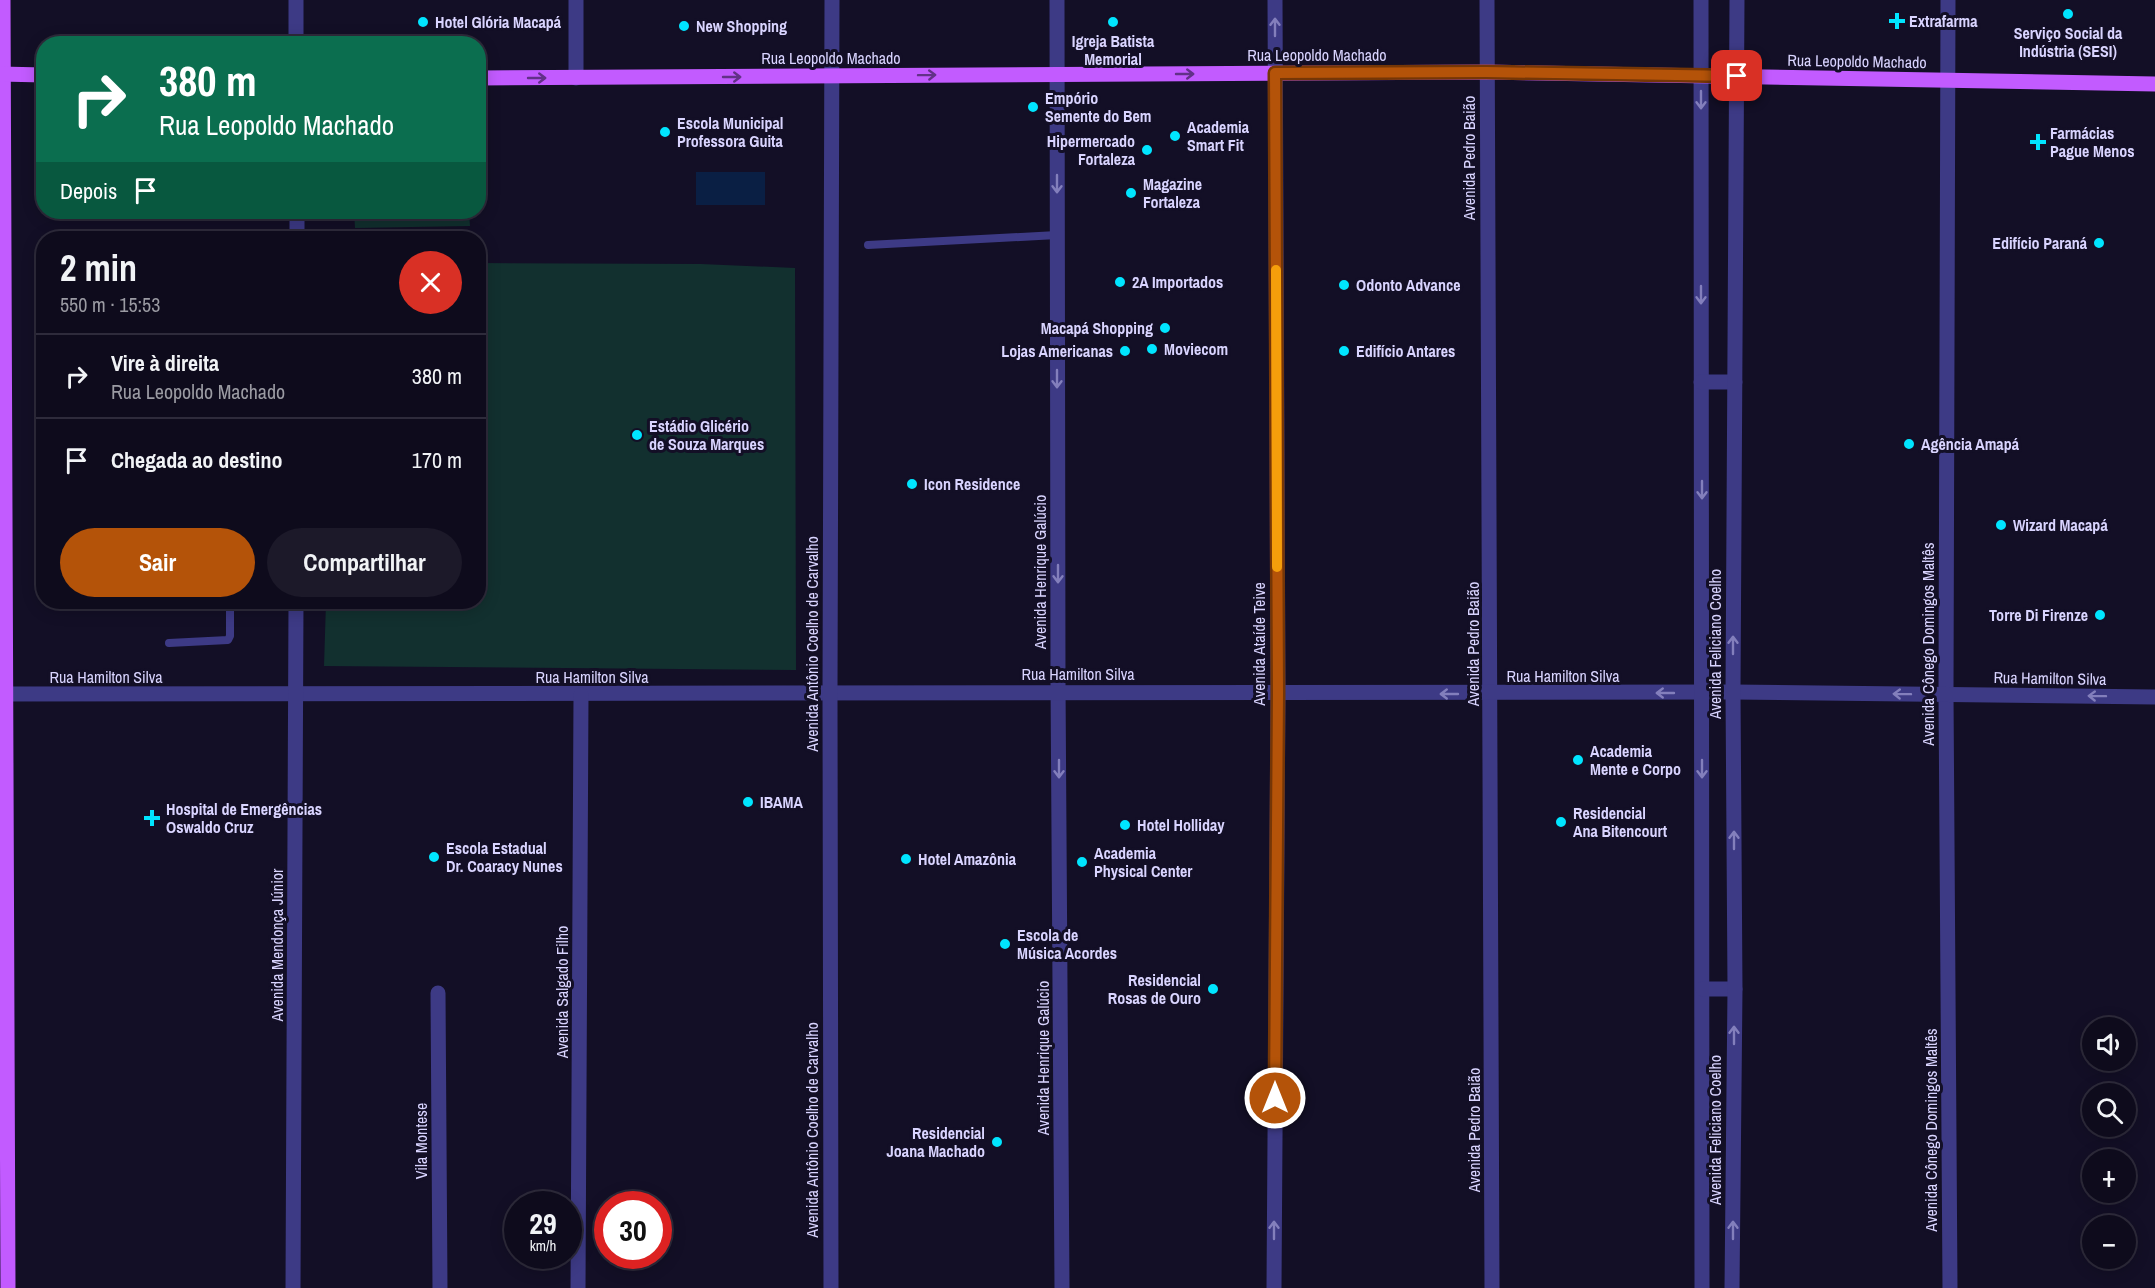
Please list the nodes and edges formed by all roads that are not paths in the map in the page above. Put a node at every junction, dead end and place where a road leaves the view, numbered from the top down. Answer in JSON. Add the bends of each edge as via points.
{"nodes":[{"id":1,"x":3,"y":0,"type":"edge"},
{"id":2,"x":296,"y":0,"type":"edge"},
{"id":3,"x":576,"y":0,"type":"edge"},
{"id":4,"x":832,"y":0,"type":"edge"},
{"id":5,"x":1057,"y":0,"type":"edge"},
{"id":6,"x":1275,"y":0,"type":"edge"},
{"id":7,"x":1487,"y":0,"type":"edge"},
{"id":8,"x":1701,"y":0,"type":"edge"},
{"id":9,"x":1737,"y":0,"type":"edge"},
{"id":10,"x":1948,"y":0,"type":"edge"},
{"id":11,"x":296,"y":36,"type":"edge"},
{"id":12,"x":1486,"y":72,"type":"junction"},
{"id":13,"x":1275,"y":73,"type":"junction"},
{"id":14,"x":2,"y":74,"type":"edge"},
{"id":15,"x":1057,"y":74,"type":"junction"},
{"id":16,"x":36,"y":75,"type":"edge"},
{"id":17,"x":831,"y":76,"type":"junction"},
{"id":18,"x":1701,"y":76,"type":"junction"},
{"id":19,"x":1737,"y":76,"type":"junction"},
{"id":20,"x":486,"y":78,"type":"edge"},
{"id":21,"x":576,"y":78,"type":"junction"},
{"id":22,"x":1949,"y":81,"type":"junction"},
{"id":23,"x":2155,"y":84,"type":"edge"},
{"id":24,"x":1057,"y":235,"type":"junction"},
{"id":25,"x":868,"y":245,"type":"dead end"},
{"id":26,"x":1701,"y":382,"type":"junction"},
{"id":27,"x":1735,"y":382,"type":"junction"},
{"id":28,"x":230,"y":609,"type":"edge"},
{"id":29,"x":296,"y":609,"type":"edge"},
{"id":30,"x":169,"y":643,"type":"dead end"},
{"id":31,"x":1058,"y":692,"type":"junction"},
{"id":32,"x":1733,"y":692,"type":"junction"},
{"id":33,"x":1278,"y":693,"type":"junction"},
{"id":34,"x":1702,"y":693,"type":"junction"},
{"id":35,"x":3,"y":694,"type":"edge"},
{"id":36,"x":1491,"y":694,"type":"junction"},
{"id":37,"x":1946,"y":694,"type":"junction"},
{"id":38,"x":297,"y":695,"type":"junction"},
{"id":39,"x":581,"y":695,"type":"junction"},
{"id":40,"x":830,"y":695,"type":"junction"},
{"id":41,"x":2155,"y":697,"type":"edge"},
{"id":42,"x":1703,"y":989,"type":"junction"},
{"id":43,"x":1735,"y":989,"type":"junction"},
{"id":44,"x":438,"y":993,"type":"dead end"},
{"id":45,"x":8,"y":1288,"type":"edge"},
{"id":46,"x":293,"y":1288,"type":"edge"},
{"id":47,"x":440,"y":1288,"type":"edge"},
{"id":48,"x":578,"y":1288,"type":"edge"},
{"id":49,"x":831,"y":1288,"type":"edge"},
{"id":50,"x":1062,"y":1288,"type":"edge"},
{"id":51,"x":1274,"y":1288,"type":"edge"},
{"id":52,"x":1492,"y":1288,"type":"edge"},
{"id":53,"x":1702,"y":1288,"type":"edge"},
{"id":54,"x":1732,"y":1288,"type":"edge"},
{"id":55,"x":1950,"y":1288,"type":"edge"}],
"edges":[{"from":1,"to":14,"type":"main road"},
{"from":2,"to":11,"type":"street"},
{"from":3,"to":21,"type":"street"},
{"from":4,"to":17,"type":"street","name":"Avenida Antônio Coelho de Carvalho"},
{"from":5,"to":15,"type":"street","name":"Avenida Henrique Galúcio"},
{"from":13,"to":6,"type":"street","name":"Avenida Ataíde Teive","one_way":true},
{"from":7,"to":12,"type":"street","name":"Avenida Pedro Baião"},
{"from":8,"to":18,"type":"street","name":"Avenida Feliciano Coelho"},
{"from":9,"to":19,"type":"street","name":"Avenida Feliciano Coelho"},
{"from":10,"to":22,"type":"street","name":"Avenida Cônego Domingos Maltês"},
{"from":12,"to":13,"type":"main road","name":"Rua Leopoldo Machado"},
{"from":12,"to":18,"type":"main road","name":"Rua Leopoldo Machado"},
{"from":12,"to":36,"type":"street","name":"Avenida Pedro Baião"},
{"from":15,"to":13,"type":"main road","name":"Rua Leopoldo Machado","one_way":true},
{"from":13,"to":33,"type":"street","name":"Avenida Ataíde Teive"},
{"from":14,"to":16,"type":"main road"},
{"from":14,"to":35,"type":"main road"},
{"from":17,"to":15,"type":"main road","name":"Rua Leopoldo Machado","one_way":true},
{"from":15,"to":24,"type":"street","name":"Avenida Henrique Galúcio","one_way":true},
{"from":21,"to":17,"type":"main road","name":"Rua Leopoldo Machado","one_way":true},
{"from":17,"to":40,"type":"street","name":"Avenida Antônio Coelho de Carvalho"},
{"from":18,"to":19,"type":"main road","name":"Rua Leopoldo Machado"},
{"from":18,"to":26,"type":"street","name":"Avenida Feliciano Coelho","one_way":true},
{"from":19,"to":22,"type":"main road","name":"Rua Leopoldo Machado"},
{"from":19,"to":27,"type":"street","name":"Avenida Feliciano Coelho"},
{"from":20,"to":21,"type":"main road","name":"Rua Leopoldo Machado","one_way":true},
{"from":22,"to":23,"type":"main road","name":"Rua Leopoldo Machado"},
{"from":22,"to":37,"type":"street","name":"Avenida Cônego Domingos Maltês"},
{"from":24,"to":25,"type":"lane"},
{"from":24,"to":31,"type":"street","name":"Avenida Henrique Galúcio","one_way":true},
{"from":26,"to":27,"type":"street"},
{"from":26,"to":34,"type":"street","name":"Avenida Feliciano Coelho","one_way":true},
{"from":32,"to":27,"type":"street","name":"Avenida Feliciano Coelho","one_way":true},
{"from":28,"to":30,"type":"lane","via":[[228,640]]},
{"from":29,"to":38,"type":"street","name":"Avenida Mendonça Júnior"},
{"from":31,"to":33,"type":"street","name":"Rua Hamilton Silva"},
{"from":31,"to":40,"type":"street","name":"Rua Hamilton Silva"},
{"from":31,"to":50,"type":"street","name":"Avenida Henrique Galúcio","one_way":true},
{"from":32,"to":34,"type":"street","name":"Rua Hamilton Silva"},
{"from":37,"to":32,"type":"street","name":"Rua Hamilton Silva","one_way":true},
{"from":43,"to":32,"type":"street","name":"Avenida Feliciano Coelho","one_way":true},
{"from":36,"to":33,"type":"street","name":"Rua Hamilton Silva","one_way":true},
{"from":51,"to":33,"type":"street","name":"Avenida Ataíde Teive","one_way":true},
{"from":34,"to":36,"type":"street","name":"Rua Hamilton Silva","one_way":true},
{"from":34,"to":42,"type":"street","name":"Avenida Feliciano Coelho","one_way":true},
{"from":35,"to":38,"type":"street","name":"Rua Hamilton Silva"},
{"from":35,"to":45,"type":"main road"},
{"from":36,"to":52,"type":"street","name":"Avenida Pedro Baião"},
{"from":41,"to":37,"type":"street","name":"Rua Hamilton Silva","one_way":true},
{"from":37,"to":55,"type":"street","name":"Avenida Cônego Domingos Maltês"},
{"from":38,"to":39,"type":"street","name":"Rua Hamilton Silva"},
{"from":38,"to":46,"type":"street","name":"Avenida Mendonça Júnior"},
{"from":39,"to":40,"type":"street","name":"Rua Hamilton Silva"},
{"from":39,"to":48,"type":"street","name":"Avenida Salgado Filho"},
{"from":40,"to":49,"type":"street","name":"Avenida Antônio Coelho de Carvalho"},
{"from":42,"to":43,"type":"street"},
{"from":42,"to":53,"type":"street","name":"Avenida Feliciano Coelho"},
{"from":54,"to":43,"type":"street","name":"Avenida Feliciano Coelho","one_way":true},
{"from":44,"to":47,"type":"street","name":"Vila Montese"}]}
